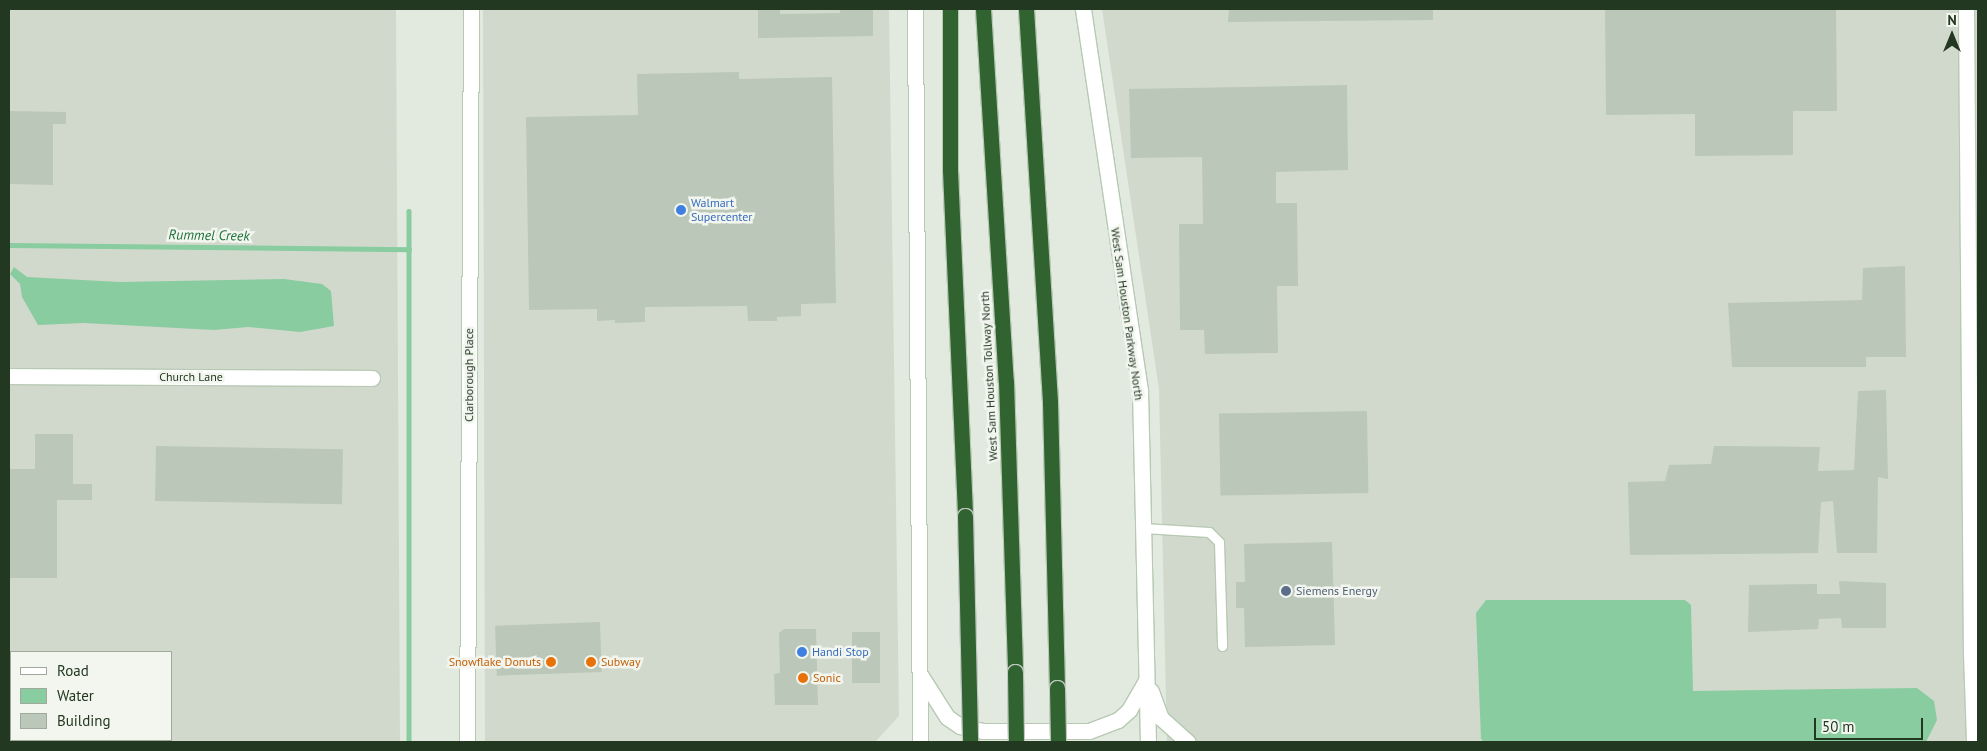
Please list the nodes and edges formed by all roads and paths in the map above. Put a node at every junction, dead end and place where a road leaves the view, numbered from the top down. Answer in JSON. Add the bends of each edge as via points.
{"nodes":[{"id":1,"x":471,"y":9,"type":"edge"},
{"id":2,"x":914,"y":9,"type":"edge"},
{"id":3,"x":950,"y":9,"type":"edge"},
{"id":4,"x":983,"y":9,"type":"edge"},
{"id":5,"x":1026,"y":9,"type":"edge"},
{"id":6,"x":1083,"y":9,"type":"edge"},
{"id":7,"x":1966,"y":9,"type":"edge"},
{"id":8,"x":9,"y":376,"type":"edge"},
{"id":9,"x":372,"y":378,"type":"dead end"},
{"id":10,"x":1974,"y":388,"type":"edge"},
{"id":11,"x":1144,"y":528,"type":"junction"},
{"id":12,"x":1974,"y":544,"type":"edge"},
{"id":13,"x":1222,"y":646,"type":"dead end"},
{"id":14,"x":921,"y":676,"type":"junction"},
{"id":15,"x":1975,"y":679,"type":"edge"},
{"id":16,"x":1147,"y":681,"type":"junction"},
{"id":17,"x":468,"y":742,"type":"edge"},
{"id":18,"x":920,"y":742,"type":"edge"},
{"id":19,"x":970,"y":742,"type":"edge"},
{"id":20,"x":1016,"y":742,"type":"edge"},
{"id":21,"x":1058,"y":742,"type":"edge"},
{"id":22,"x":1148,"y":742,"type":"edge"},
{"id":23,"x":1188,"y":742,"type":"edge"},
{"id":24,"x":1974,"y":742,"type":"edge"}],
"edges":[{"from":1,"to":17,"type":"street","name":"Clarborough Place"},
{"from":2,"to":14,"type":"street"},
{"from":3,"to":19,"type":"highway","bridge":true,"via":[[950,170],[965,516]]},
{"from":4,"to":20,"type":"highway","name":"West Sam Houston Tollway North","bridge":true,"via":[[1006,381]]},
{"from":5,"to":21,"type":"highway","bridge":true,"via":[[1050,393]]},
{"from":6,"to":11,"type":"street","name":"West Sam Houston Parkway North","via":[[1140,390]]},
{"from":7,"to":10,"type":"street"},
{"from":8,"to":9,"type":"street","name":"Church Lane"},
{"from":10,"to":12,"type":"street"},
{"from":11,"to":13,"type":"lane","via":[[1210,532],[1218,542]]},
{"from":11,"to":16,"type":"street","name":"West Sam Houston Parkway North"},
{"from":12,"to":15,"type":"street"},
{"from":14,"to":16,"type":"street","via":[[947,717],[960,726],[983,731],[1089,731],[1118,720],[1129,710]]},
{"from":14,"to":18,"type":"street"},
{"from":15,"to":24,"type":"street"},
{"from":16,"to":22,"type":"street","name":"West Sam Houston Parkway North"},
{"from":16,"to":23,"type":"street","via":[[1161,718]]}]}
